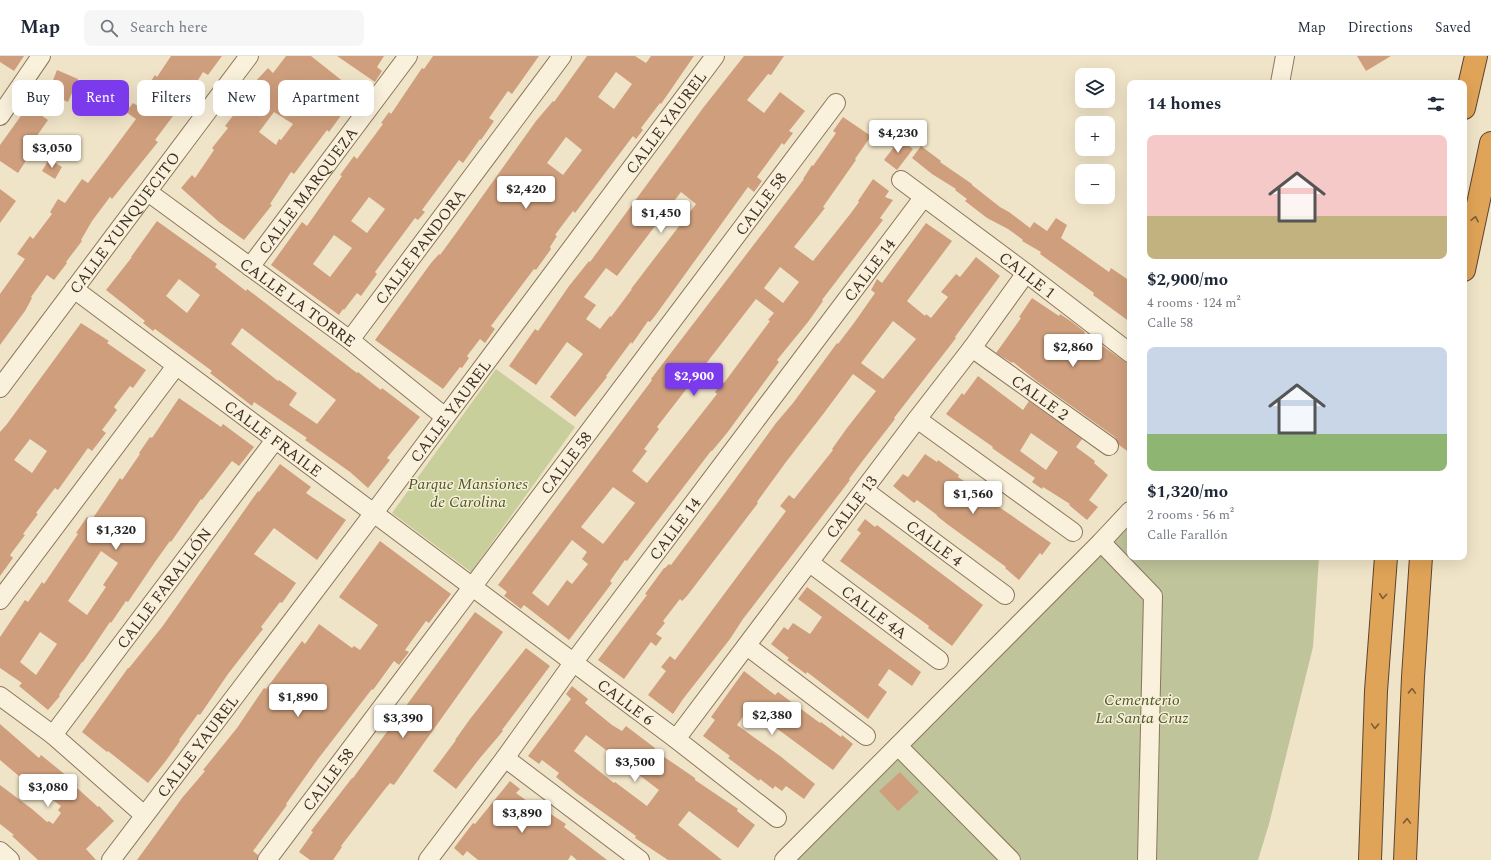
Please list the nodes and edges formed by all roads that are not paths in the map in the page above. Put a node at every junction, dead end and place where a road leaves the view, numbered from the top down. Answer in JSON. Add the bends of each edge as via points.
{"nodes":[{"id":1,"x":42,"y":56,"type":"edge"},
{"id":2,"x":249,"y":56,"type":"edge"},
{"id":3,"x":408,"y":56,"type":"edge"},
{"id":4,"x":562,"y":56,"type":"edge"},
{"id":5,"x":715,"y":56,"type":"edge"},
{"id":6,"x":1285,"y":56,"type":"edge"},
{"id":7,"x":1476,"y":56,"type":"edge"},
{"id":8,"x":1281,"y":80,"type":"edge"},
{"id":9,"x":1467,"y":95,"type":"edge"},
{"id":10,"x":836,"y":103,"type":"dead end"},
{"id":11,"x":0,"y":116,"type":"edge"},
{"id":12,"x":1491,"y":143,"type":"edge"},
{"id":13,"x":901,"y":180,"type":"dead end"},
{"id":14,"x":148,"y":192,"type":"junction"},
{"id":15,"x":923,"y":198,"type":"junction"},
{"id":16,"x":1467,"y":256,"type":"edge"},
{"id":17,"x":250,"y":267,"type":"junction"},
{"id":18,"x":1026,"y":273,"type":"junction"},
{"id":19,"x":74,"y":289,"type":"junction"},
{"id":20,"x":350,"y":340,"type":"junction"},
{"id":21,"x":972,"y":348,"type":"junction"},
{"id":22,"x":1127,"y":351,"type":"edge"},
{"id":23,"x":176,"y":366,"type":"junction"},
{"id":24,"x":0,"y":388,"type":"edge"},
{"id":25,"x":445,"y":417,"type":"junction"},
{"id":26,"x":917,"y":418,"type":"junction"},
{"id":27,"x":275,"y":440,"type":"junction"},
{"id":28,"x":1109,"y":446,"type":"dead end"},
{"id":29,"x":864,"y":490,"type":"junction"},
{"id":30,"x":373,"y":514,"type":"junction"},
{"id":31,"x":1127,"y":514,"type":"edge"},
{"id":32,"x":1073,"y":532,"type":"dead end"},
{"id":33,"x":1101,"y":542,"type":"junction"},
{"id":34,"x":1386,"y":560,"type":"edge"},
{"id":35,"x":1421,"y":560,"type":"edge"},
{"id":36,"x":810,"y":563,"type":"junction"},
{"id":37,"x":472,"y":588,"type":"junction"},
{"id":38,"x":1005,"y":595,"type":"dead end"},
{"id":39,"x":0,"y":600,"type":"edge"},
{"id":40,"x":747,"y":646,"type":"junction"},
{"id":41,"x":939,"y":660,"type":"dead end"},
{"id":42,"x":573,"y":663,"type":"junction"},
{"id":43,"x":0,"y":696,"type":"edge"},
{"id":44,"x":53,"y":736,"type":"junction"},
{"id":45,"x":866,"y":736,"type":"dead end"},
{"id":46,"x":676,"y":739,"type":"junction"},
{"id":47,"x":898,"y":746,"type":"junction"},
{"id":48,"x":505,"y":758,"type":"junction"},
{"id":49,"x":144,"y":815,"type":"junction"},
{"id":50,"x":777,"y":818,"type":"dead end"},
{"id":51,"x":0,"y":851,"type":"edge"},
{"id":52,"x":436,"y":857,"type":"edge"},
{"id":53,"x":10,"y":860,"type":"edge"},
{"id":54,"x":111,"y":860,"type":"edge"},
{"id":55,"x":266,"y":860,"type":"edge"},
{"id":56,"x":640,"y":860,"type":"edge"},
{"id":57,"x":784,"y":860,"type":"edge"},
{"id":58,"x":1011,"y":860,"type":"edge"},
{"id":59,"x":1147,"y":860,"type":"edge"},
{"id":60,"x":1370,"y":860,"type":"edge"},
{"id":61,"x":1405,"y":860,"type":"edge"}],
"edges":[{"from":1,"to":11,"type":"street"},
{"from":2,"to":14,"type":"street","name":"CALLE YUNQUECITO"},
{"from":3,"to":17,"type":"street","name":"CALLE MARQUEZA"},
{"from":4,"to":20,"type":"street","name":"CALLE PANDORA"},
{"from":5,"to":25,"type":"street","name":"CALLE YAUREL"},
{"from":6,"to":8,"type":"street"},
{"from":7,"to":9,"type":"highway"},
{"from":10,"to":37,"type":"street","name":"CALLE 58"},
{"from":16,"to":12,"type":"highway","one_way":true},
{"from":13,"to":15,"type":"street","name":"CALLE 1"},
{"from":14,"to":17,"type":"street","name":"CALLE LA TORRE"},
{"from":14,"to":19,"type":"street","name":"CALLE YUNQUECITO"},
{"from":15,"to":18,"type":"street","name":"CALLE 1"},
{"from":15,"to":42,"type":"street","name":"CALLE 14"},
{"from":17,"to":20,"type":"street","name":"CALLE LA TORRE"},
{"from":18,"to":21,"type":"street","name":"CALLE 13"},
{"from":18,"to":22,"type":"street","name":"CALLE 1"},
{"from":19,"to":23,"type":"street","name":"CALLE FRAILE"},
{"from":19,"to":24,"type":"street","name":"CALLE YUNQUECITO"},
{"from":20,"to":25,"type":"street","name":"CALLE LA TORRE"},
{"from":21,"to":26,"type":"street","name":"CALLE 13"},
{"from":21,"to":28,"type":"street","name":"CALLE 2"},
{"from":23,"to":27,"type":"street","name":"CALLE FRAILE"},
{"from":23,"to":39,"type":"street"},
{"from":25,"to":30,"type":"street","name":"CALLE YAUREL"},
{"from":26,"to":29,"type":"street","name":"CALLE 13"},
{"from":26,"to":32,"type":"street"},
{"from":27,"to":30,"type":"street","name":"CALLE FRAILE"},
{"from":27,"to":44,"type":"street","name":"CALLE FARALLÓN"},
{"from":29,"to":36,"type":"street","name":"CALLE 13"},
{"from":29,"to":38,"type":"street","name":"CALLE 4"},
{"from":30,"to":37,"type":"street","name":"CALLE FRAILE"},
{"from":30,"to":49,"type":"street","name":"CALLE YAUREL"},
{"from":31,"to":33,"type":"street"},
{"from":33,"to":47,"type":"street"},
{"from":33,"to":59,"type":"street","via":[[1153,596]]},
{"from":34,"to":60,"type":"highway","one_way":true,"via":[[1376,691]]},
{"from":61,"to":35,"type":"highway","one_way":true},
{"from":36,"to":40,"type":"street","name":"CALLE 13"},
{"from":36,"to":41,"type":"street","name":"CALLE 4A"},
{"from":37,"to":42,"type":"street","name":"CALLE 6"},
{"from":37,"to":55,"type":"street","name":"CALLE 58"},
{"from":40,"to":45,"type":"street"},
{"from":40,"to":46,"type":"street","name":"CALLE 13"},
{"from":42,"to":46,"type":"street","name":"CALLE 6"},
{"from":42,"to":48,"type":"street","name":"CALLE 14"},
{"from":43,"to":44,"type":"street"},
{"from":44,"to":49,"type":"street"},
{"from":46,"to":50,"type":"street","name":"CALLE 6"},
{"from":47,"to":57,"type":"street"},
{"from":47,"to":58,"type":"street"},
{"from":48,"to":52,"type":"street","name":"CALLE 14"},
{"from":48,"to":56,"type":"street"},
{"from":49,"to":54,"type":"street","name":"CALLE YAUREL"},
{"from":51,"to":53,"type":"street"}]}
